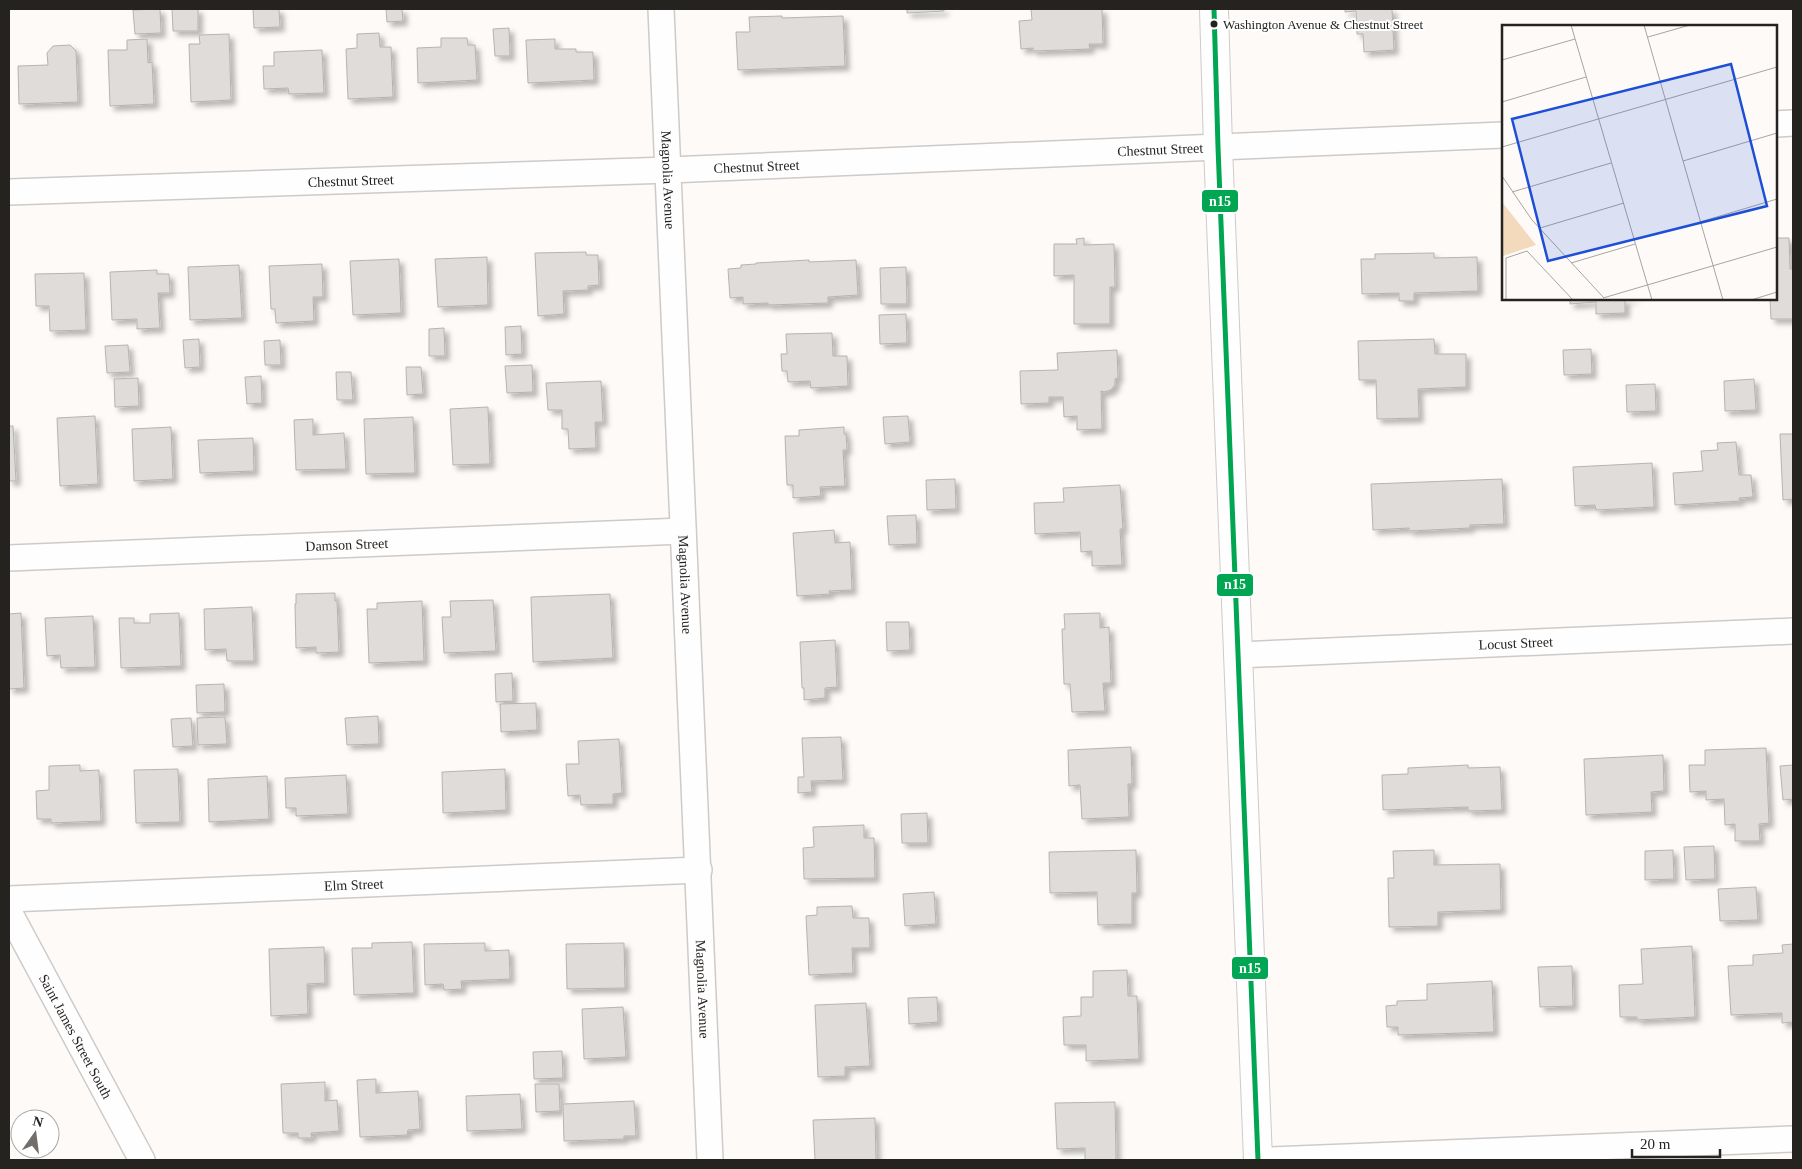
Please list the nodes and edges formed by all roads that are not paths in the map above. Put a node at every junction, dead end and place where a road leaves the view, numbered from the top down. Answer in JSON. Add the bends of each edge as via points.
{"nodes":[{"id":1,"x":661,"y":9,"type":"edge"},
{"id":2,"x":1214,"y":9,"type":"edge"},
{"id":3,"x":1793,"y":123,"type":"edge"},
{"id":4,"x":1777,"y":124,"type":"edge"},
{"id":5,"x":1502,"y":136,"type":"edge"},
{"id":6,"x":1218,"y":147,"type":"junction"},
{"id":7,"x":669,"y":170,"type":"junction"},
{"id":8,"x":9,"y":192,"type":"edge"},
{"id":9,"x":683,"y":531,"type":"junction"},
{"id":10,"x":9,"y":558,"type":"edge"},
{"id":11,"x":1793,"y":631,"type":"edge"},
{"id":12,"x":1238,"y":655,"type":"junction"},
{"id":13,"x":699,"y":870,"type":"junction"},
{"id":14,"x":9,"y":899,"type":"edge"},
{"id":15,"x":9,"y":912,"type":"edge"},
{"id":16,"x":1793,"y":1139,"type":"edge"},
{"id":17,"x":142,"y":1160,"type":"edge"},
{"id":18,"x":710,"y":1160,"type":"edge"},
{"id":19,"x":1258,"y":1160,"type":"edge"},
{"id":20,"x":1272,"y":1160,"type":"edge"}],
"edges":[{"from":1,"to":7,"type":"street","name":"Magnolia Avenue"},
{"from":2,"to":6,"type":"main road"},
{"from":3,"to":4,"type":"street"},
{"from":5,"to":6,"type":"street","name":"Chestnut Street"},
{"from":6,"to":7,"type":"street","name":"Chestnut Street"},
{"from":6,"to":12,"type":"main road"},
{"from":7,"to":8,"type":"street","name":"Chestnut Street"},
{"from":7,"to":9,"type":"street","name":"Magnolia Avenue"},
{"from":9,"to":10,"type":"street","name":"Damson Street"},
{"from":9,"to":13,"type":"street","name":"Magnolia Avenue"},
{"from":11,"to":12,"type":"street","name":"Locust Street"},
{"from":12,"to":19,"type":"main road"},
{"from":13,"to":14,"type":"street","name":"Elm Street"},
{"from":13,"to":18,"type":"street","name":"Magnolia Avenue"},
{"from":15,"to":17,"type":"street","name":"Saint James Street South"},
{"from":16,"to":20,"type":"street"}]}
